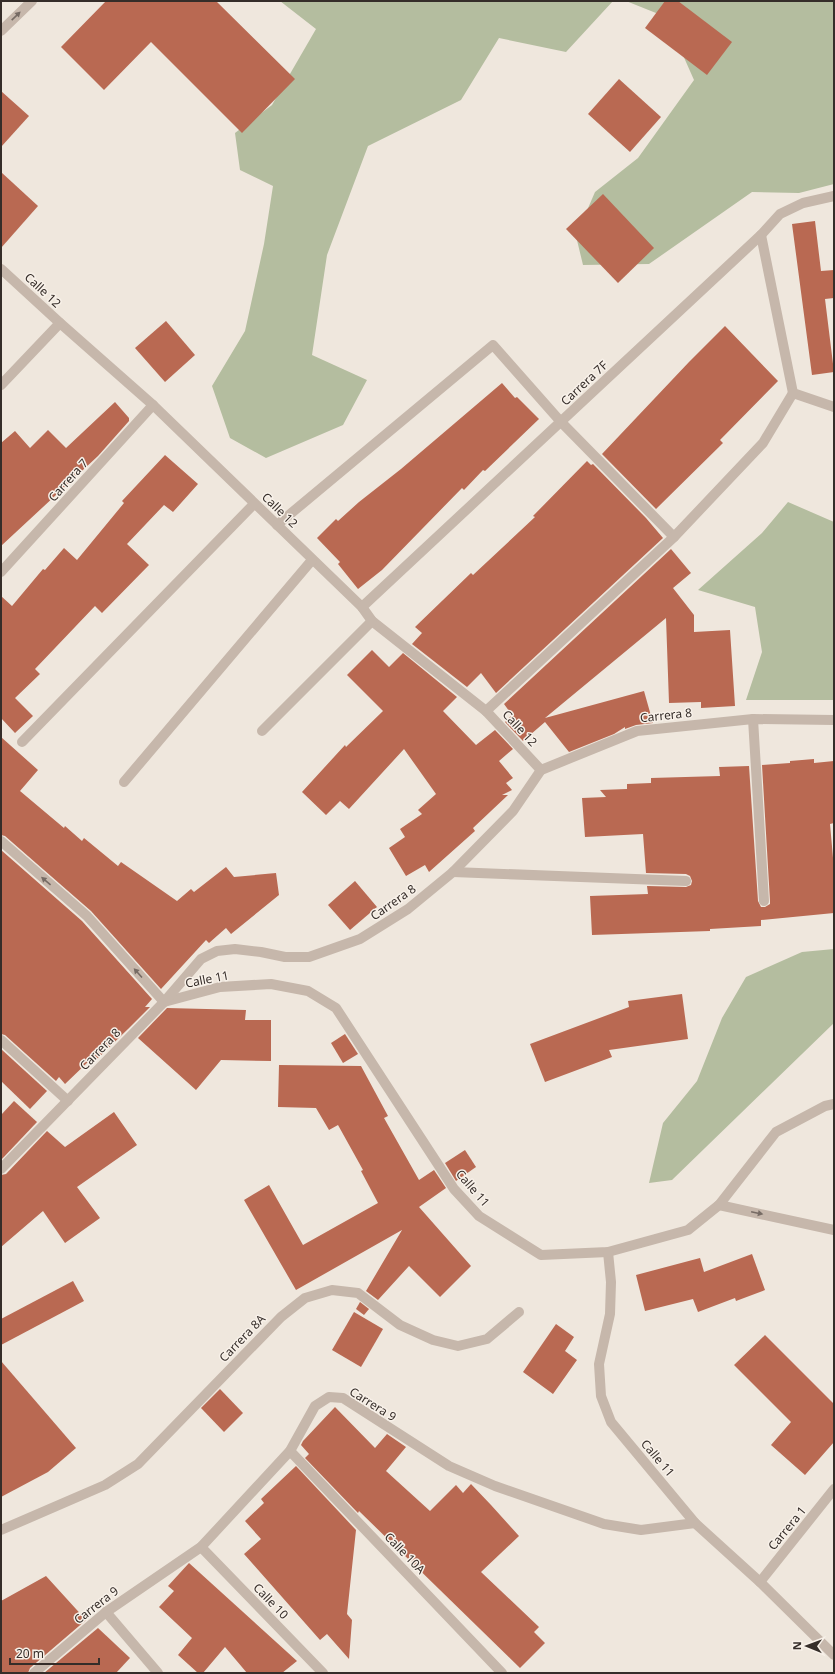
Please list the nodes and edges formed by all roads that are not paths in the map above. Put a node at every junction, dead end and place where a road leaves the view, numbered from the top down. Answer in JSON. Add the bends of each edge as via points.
{"nodes":[{"id":1,"x":32,"y":1,"type":"edge"},
{"id":2,"x":1,"y":30,"type":"edge"},
{"id":3,"x":834,"y":196,"type":"edge"},
{"id":4,"x":761,"y":234,"type":"junction"},
{"id":5,"x":1,"y":269,"type":"edge"},
{"id":6,"x":60,"y":323,"type":"junction"},
{"id":7,"x":1,"y":386,"type":"edge"},
{"id":8,"x":793,"y":393,"type":"junction"},
{"id":9,"x":153,"y":405,"type":"junction"},
{"id":10,"x":834,"y":407,"type":"edge"},
{"id":11,"x":561,"y":422,"type":"junction"},
{"id":12,"x":254,"y":504,"type":"junction"},
{"id":13,"x":277,"y":525,"type":"junction"},
{"id":14,"x":674,"y":537,"type":"junction"},
{"id":15,"x":312,"y":560,"type":"junction"},
{"id":16,"x":1,"y":572,"type":"edge"},
{"id":17,"x":362,"y":607,"type":"junction"},
{"id":18,"x":372,"y":620,"type":"junction"},
{"id":19,"x":486,"y":711,"type":"junction"},
{"id":20,"x":753,"y":719,"type":"junction"},
{"id":21,"x":834,"y":720,"type":"edge"},
{"id":22,"x":262,"y":731,"type":"dead end"},
{"id":23,"x":22,"y":742,"type":"dead end"},
{"id":24,"x":541,"y":770,"type":"junction"},
{"id":25,"x":124,"y":782,"type":"dead end"},
{"id":26,"x":1,"y":841,"type":"edge"},
{"id":27,"x":453,"y":872,"type":"junction"},
{"id":28,"x":686,"y":881,"type":"dead end"},
{"id":29,"x":764,"y":901,"type":"dead end"},
{"id":30,"x":164,"y":1002,"type":"junction"},
{"id":31,"x":1,"y":1040,"type":"edge"},
{"id":32,"x":68,"y":1101,"type":"junction"},
{"id":33,"x":834,"y":1104,"type":"edge"},
{"id":34,"x":1,"y":1170,"type":"edge"},
{"id":35,"x":719,"y":1204,"type":"junction"},
{"id":36,"x":834,"y":1230,"type":"edge"},
{"id":37,"x":608,"y":1252,"type":"junction"},
{"id":38,"x":520,"y":1312,"type":"dead end"},
{"id":39,"x":290,"y":1451,"type":"junction"},
{"id":40,"x":834,"y":1489,"type":"edge"},
{"id":41,"x":695,"y":1523,"type":"junction"},
{"id":42,"x":1,"y":1530,"type":"edge"},
{"id":43,"x":201,"y":1547,"type":"junction"},
{"id":44,"x":760,"y":1582,"type":"junction"},
{"id":45,"x":106,"y":1612,"type":"junction"},
{"id":46,"x":834,"y":1655,"type":"edge"},
{"id":47,"x":34,"y":1673,"type":"edge"},
{"id":48,"x":158,"y":1673,"type":"edge"},
{"id":49,"x":323,"y":1673,"type":"edge"},
{"id":50,"x":502,"y":1673,"type":"edge"}],
"edges":[{"from":2,"to":1,"type":"street","one_way":true},
{"from":3,"to":4,"type":"street","name":"Carrera 7F","via":[[803,203],[780,214]]},
{"from":4,"to":8,"type":"street"},
{"from":4,"to":11,"type":"street","name":"Carrera 7F"},
{"from":5,"to":6,"type":"street","name":"Calle 12"},
{"from":6,"to":7,"type":"street"},
{"from":6,"to":9,"type":"street","name":"Calle 12"},
{"from":8,"to":10,"type":"street"},
{"from":8,"to":14,"type":"street","via":[[763,443]]},
{"from":9,"to":12,"type":"street","name":"Calle 12"},
{"from":9,"to":16,"type":"street","name":"Carrera 7"},
{"from":11,"to":13,"type":"street","via":[[493,345]]},
{"from":11,"to":14,"type":"street"},
{"from":11,"to":17,"type":"street","name":"Carrera 7F"},
{"from":12,"to":13,"type":"street","name":"Calle 12"},
{"from":12,"to":23,"type":"street"},
{"from":13,"to":15,"type":"street","name":"Calle 12"},
{"from":14,"to":19,"type":"street"},
{"from":15,"to":17,"type":"street","name":"Calle 12"},
{"from":15,"to":25,"type":"street"},
{"from":17,"to":18,"type":"street","name":"Calle 12"},
{"from":18,"to":19,"type":"street","name":"Calle 12"},
{"from":18,"to":22,"type":"street"},
{"from":19,"to":24,"type":"street","name":"Calle 12"},
{"from":20,"to":21,"type":"street","name":"Carrera 8"},
{"from":20,"to":24,"type":"street","name":"Carrera 8","via":[[637,731]]},
{"from":20,"to":29,"type":"street"},
{"from":24,"to":27,"type":"street","name":"Carrera 8","via":[[513,811]]},
{"from":30,"to":26,"type":"street","one_way":true,"via":[[87,916]]},
{"from":27,"to":28,"type":"street"},
{"from":27,"to":30,"type":"street","name":"Carrera 8","via":[[408,909],[360,939],[332,950],[309,957],[285,957],[235,949],[217,951],[202,959]]},
{"from":30,"to":32,"type":"street","name":"Carrera 8"},
{"from":30,"to":37,"type":"street","name":"Calle 11","via":[[220,987],[271,984],[308,991],[336,1008],[454,1189],[478,1216],[541,1255]]},
{"from":31,"to":32,"type":"street"},
{"from":32,"to":34,"type":"street","name":"Carrera 8"},
{"from":33,"to":35,"type":"street","via":[[825,1106],[776,1132]]},
{"from":35,"to":36,"type":"street","one_way":true},
{"from":35,"to":37,"type":"street","via":[[688,1230]]},
{"from":37,"to":41,"type":"street","name":"Calle 11","via":[[610,1314],[599,1364],[601,1396],[611,1422]]},
{"from":38,"to":42,"type":"street","name":"Carrera 8A","via":[[487,1339],[458,1346],[433,1340],[400,1325],[358,1293],[332,1290],[305,1298],[281,1317],[138,1464],[105,1485]]},
{"from":39,"to":41,"type":"street","name":"Carrera 9","via":[[315,1406],[330,1397],[343,1398],[449,1466],[495,1486],[604,1524],[640,1530]]},
{"from":39,"to":43,"type":"street","name":"Carrera 9"},
{"from":39,"to":50,"type":"street","name":"Calle 10A"},
{"from":40,"to":44,"type":"street","name":"Carrera 1"},
{"from":41,"to":44,"type":"street","name":"Calle 11"},
{"from":43,"to":45,"type":"street","name":"Carrera 9"},
{"from":43,"to":49,"type":"street","name":"Calle 10"},
{"from":44,"to":46,"type":"street","name":"Calle 11"},
{"from":45,"to":47,"type":"street","name":"Carrera 9"},
{"from":45,"to":48,"type":"street"}]}
